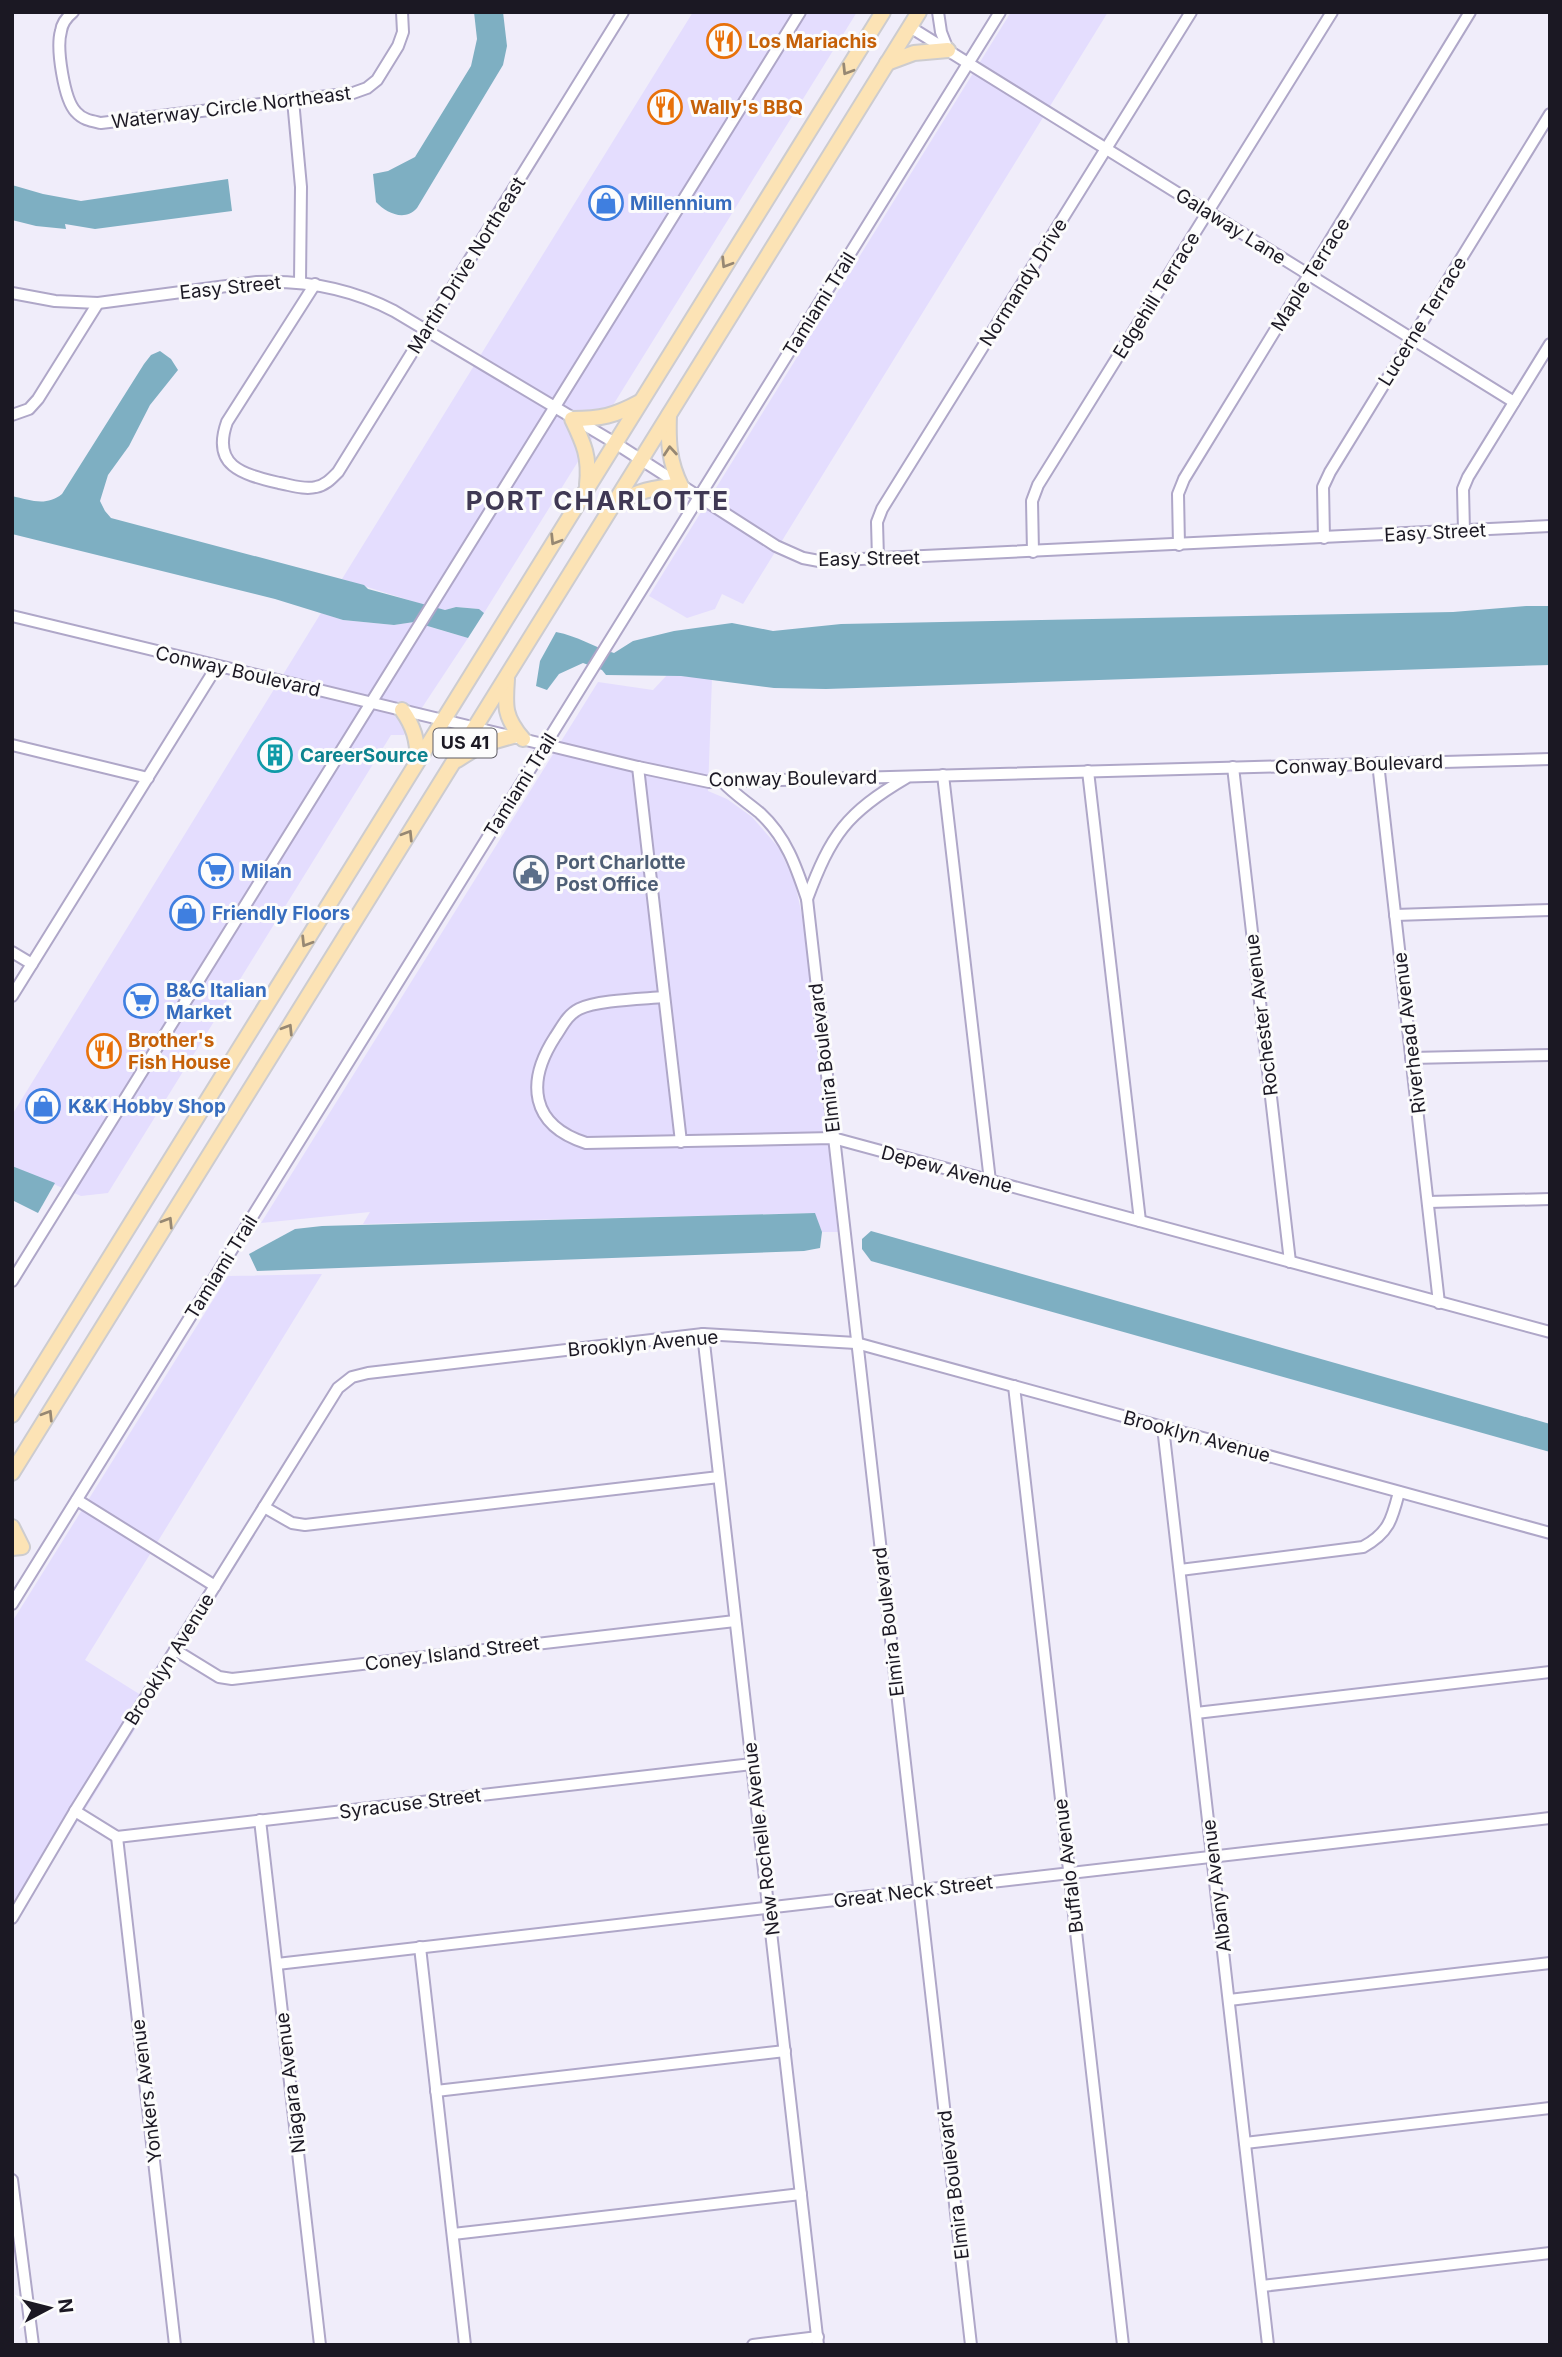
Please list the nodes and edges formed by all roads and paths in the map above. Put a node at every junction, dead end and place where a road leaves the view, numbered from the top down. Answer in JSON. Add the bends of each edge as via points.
{"nodes":[{"id":1,"x":73,"y":12,"type":"edge"},
{"id":2,"x":402,"y":12,"type":"edge"},
{"id":3,"x":623,"y":12,"type":"edge"},
{"id":4,"x":800,"y":12,"type":"edge"},
{"id":5,"x":883,"y":12,"type":"edge"},
{"id":6,"x":904,"y":12,"type":"edge"},
{"id":7,"x":919,"y":12,"type":"edge"},
{"id":8,"x":938,"y":12,"type":"edge"},
{"id":9,"x":1000,"y":12,"type":"edge"},
{"id":10,"x":1191,"y":12,"type":"edge"},
{"id":11,"x":1332,"y":12,"type":"edge"},
{"id":12,"x":1470,"y":12,"type":"edge"},
{"id":13,"x":910,"y":27,"type":"junction"},
{"id":14,"x":948,"y":50,"type":"junction"},
{"id":15,"x":887,"y":63,"type":"junction"},
{"id":16,"x":968,"y":63,"type":"junction"},
{"id":17,"x":293,"y":100,"type":"junction"},
{"id":18,"x":1550,"y":114,"type":"edge"},
{"id":19,"x":1106,"y":148,"type":"junction"},
{"id":20,"x":1208,"y":212,"type":"junction"},
{"id":21,"x":1310,"y":275,"type":"junction"},
{"id":22,"x":300,"y":282,"type":"junction"},
{"id":23,"x":315,"y":284,"type":"junction"},
{"id":24,"x":12,"y":293,"type":"edge"},
{"id":25,"x":98,"y":303,"type":"junction"},
{"id":26,"x":426,"y":330,"type":"junction"},
{"id":27,"x":1412,"y":338,"type":"junction"},
{"id":28,"x":1550,"y":344,"type":"edge"},
{"id":29,"x":641,"y":401,"type":"junction"},
{"id":30,"x":1514,"y":402,"type":"junction"},
{"id":31,"x":553,"y":408,"type":"junction"},
{"id":32,"x":669,"y":414,"type":"junction"},
{"id":33,"x":12,"y":415,"type":"edge"},
{"id":34,"x":572,"y":419,"type":"junction"},
{"id":35,"x":615,"y":443,"type":"junction"},
{"id":36,"x":641,"y":460,"type":"junction"},
{"id":37,"x":681,"y":486,"type":"junction"},
{"id":38,"x":586,"y":489,"type":"junction"},
{"id":39,"x":699,"y":499,"type":"junction"},
{"id":40,"x":612,"y":505,"type":"junction"},
{"id":41,"x":1550,"y":526,"type":"edge"},
{"id":42,"x":1464,"y":531,"type":"junction"},
{"id":43,"x":1324,"y":538,"type":"junction"},
{"id":44,"x":1179,"y":545,"type":"junction"},
{"id":45,"x":1033,"y":552,"type":"junction"},
{"id":46,"x":878,"y":559,"type":"junction"},
{"id":47,"x":12,"y":617,"type":"edge"},
{"id":48,"x":217,"y":666,"type":"junction"},
{"id":49,"x":507,"y":675,"type":"junction"},
{"id":50,"x":371,"y":702,"type":"junction"},
{"id":51,"x":402,"y":710,"type":"junction"},
{"id":52,"x":444,"y":719,"type":"junction"},
{"id":53,"x":476,"y":726,"type":"junction"},
{"id":54,"x":518,"y":737,"type":"junction"},
{"id":55,"x":545,"y":744,"type":"junction"},
{"id":56,"x":12,"y":745,"type":"edge"},
{"id":57,"x":1550,"y":759,"type":"edge"},
{"id":58,"x":418,"y":762,"type":"junction"},
{"id":59,"x":453,"y":763,"type":"junction"},
{"id":60,"x":1378,"y":763,"type":"junction"},
{"id":61,"x":638,"y":767,"type":"junction"},
{"id":62,"x":1233,"y":767,"type":"junction"},
{"id":63,"x":1088,"y":771,"type":"junction"},
{"id":64,"x":943,"y":775,"type":"junction"},
{"id":65,"x":909,"y":776,"type":"junction"},
{"id":66,"x":148,"y":778,"type":"junction"},
{"id":67,"x":722,"y":781,"type":"junction"},
{"id":68,"x":807,"y":899,"type":"junction"},
{"id":69,"x":1550,"y":910,"type":"edge"},
{"id":70,"x":1395,"y":915,"type":"junction"},
{"id":71,"x":12,"y":952,"type":"edge"},
{"id":72,"x":32,"y":964,"type":"junction"},
{"id":73,"x":12,"y":996,"type":"edge"},
{"id":74,"x":664,"y":997,"type":"junction"},
{"id":75,"x":1550,"y":1055,"type":"edge"},
{"id":76,"x":1411,"y":1058,"type":"junction"},
{"id":77,"x":833,"y":1138,"type":"junction"},
{"id":78,"x":681,"y":1142,"type":"junction"},
{"id":79,"x":990,"y":1181,"type":"junction"},
{"id":80,"x":1550,"y":1199,"type":"edge"},
{"id":81,"x":1428,"y":1202,"type":"junction"},
{"id":82,"x":1140,"y":1222,"type":"junction"},
{"id":83,"x":1290,"y":1262,"type":"junction"},
{"id":84,"x":12,"y":1281,"type":"edge"},
{"id":85,"x":1439,"y":1303,"type":"junction"},
{"id":86,"x":1550,"y":1332,"type":"edge"},
{"id":87,"x":703,"y":1334,"type":"junction"},
{"id":88,"x":856,"y":1343,"type":"junction"},
{"id":89,"x":1014,"y":1386,"type":"junction"},
{"id":90,"x":12,"y":1415,"type":"edge"},
{"id":91,"x":1163,"y":1427,"type":"junction"},
{"id":92,"x":12,"y":1473,"type":"edge"},
{"id":93,"x":719,"y":1477,"type":"junction"},
{"id":94,"x":1399,"y":1492,"type":"junction"},
{"id":95,"x":77,"y":1500,"type":"junction"},
{"id":96,"x":264,"y":1507,"type":"junction"},
{"id":97,"x":12,"y":1527,"type":"edge"},
{"id":98,"x":1550,"y":1533,"type":"edge"},
{"id":99,"x":16,"y":1545,"type":"edge"},
{"id":100,"x":40,"y":1558,"type":"junction"},
{"id":101,"x":1180,"y":1570,"type":"junction"},
{"id":102,"x":215,"y":1586,"type":"junction"},
{"id":103,"x":12,"y":1604,"type":"edge"},
{"id":104,"x":735,"y":1621,"type":"junction"},
{"id":105,"x":175,"y":1650,"type":"junction"},
{"id":106,"x":1550,"y":1672,"type":"edge"},
{"id":107,"x":1196,"y":1713,"type":"junction"},
{"id":108,"x":752,"y":1764,"type":"junction"},
{"id":109,"x":75,"y":1811,"type":"junction"},
{"id":110,"x":1550,"y":1818,"type":"edge"},
{"id":111,"x":260,"y":1820,"type":"junction"},
{"id":112,"x":117,"y":1837,"type":"junction"},
{"id":113,"x":1212,"y":1856,"type":"junction"},
{"id":114,"x":1069,"y":1873,"type":"junction"},
{"id":115,"x":919,"y":1890,"type":"junction"},
{"id":116,"x":768,"y":1907,"type":"junction"},
{"id":117,"x":12,"y":1918,"type":"edge"},
{"id":118,"x":420,"y":1947,"type":"junction"},
{"id":119,"x":1550,"y":1963,"type":"edge"},
{"id":120,"x":277,"y":1964,"type":"junction"},
{"id":121,"x":1229,"y":2000,"type":"junction"},
{"id":122,"x":785,"y":2050,"type":"junction"},
{"id":123,"x":436,"y":2091,"type":"junction"},
{"id":124,"x":1550,"y":2108,"type":"edge"},
{"id":125,"x":1245,"y":2143,"type":"junction"},
{"id":126,"x":12,"y":2180,"type":"edge"},
{"id":127,"x":801,"y":2194,"type":"junction"},
{"id":128,"x":453,"y":2234,"type":"junction"},
{"id":129,"x":1550,"y":2253,"type":"edge"},
{"id":130,"x":17,"y":2258,"type":"edge"},
{"id":131,"x":1262,"y":2286,"type":"junction"},
{"id":132,"x":818,"y":2341,"type":"edge"},
{"id":133,"x":33,"y":2345,"type":"edge"},
{"id":134,"x":175,"y":2345,"type":"edge"},
{"id":135,"x":320,"y":2345,"type":"edge"},
{"id":136,"x":465,"y":2345,"type":"edge"},
{"id":137,"x":753,"y":2345,"type":"edge"},
{"id":138,"x":971,"y":2345,"type":"edge"},
{"id":139,"x":1123,"y":2345,"type":"edge"},
{"id":140,"x":1268,"y":2345,"type":"edge"}],
"edges":[{"from":1,"to":17,"type":"street","name":"Waterway Circle Northeast","via":[[61,31],[66,92],[69,104],[88,121]]},
{"from":2,"to":17,"type":"street","name":"Waterway Circle Northeast","via":[[398,46],[377,80],[353,93]]},
{"from":3,"to":26,"type":"street","name":"Martin Drive Northeast"},
{"from":4,"to":31,"type":"street"},
{"from":5,"to":29,"type":"main road","number":"US 41","one_way":true},
{"from":6,"to":13,"type":"main road"},
{"from":7,"to":13,"type":"main road","number":"US 41"},
{"from":8,"to":14,"type":"street"},
{"from":9,"to":16,"type":"street","name":"Tamiami Trail"},
{"from":10,"to":19,"type":"street","name":"Normandy Drive"},
{"from":11,"to":20,"type":"street","name":"Edgehill Terrace"},
{"from":12,"to":21,"type":"street","name":"Maple Terrace"},
{"from":13,"to":14,"type":"street","name":"Galaway Lane"},
{"from":13,"to":15,"type":"main road","number":"US 41"},
{"from":14,"to":15,"type":"main road","via":[[914,53]]},
{"from":14,"to":16,"type":"street","name":"Galaway Lane"},
{"from":15,"to":32,"type":"main road","number":"US 41"},
{"from":16,"to":19,"type":"street","name":"Galaway Lane"},
{"from":16,"to":39,"type":"street","name":"Tamiami Trail"},
{"from":17,"to":22,"type":"street","via":[[301,187]]},
{"from":18,"to":27,"type":"street","name":"Lucerne Terrace"},
{"from":19,"to":20,"type":"street","name":"Galaway Lane"},
{"from":19,"to":46,"type":"street","name":"Normandy Drive","via":[[882,509],[877,522]]},
{"from":20,"to":21,"type":"street","name":"Galaway Lane"},
{"from":20,"to":45,"type":"street","name":"Edgehill Terrace","via":[[1038,485],[1032,501]]},
{"from":21,"to":27,"type":"street","name":"Galaway Lane"},
{"from":21,"to":44,"type":"street","name":"Maple Terrace","via":[[1184,479],[1178,494]]},
{"from":22,"to":23,"type":"street","name":"Easy Street"},
{"from":22,"to":25,"type":"street","name":"Easy Street","via":[[257,282]]},
{"from":23,"to":26,"type":"street","name":"Easy Street","via":[[382,304]]},
{"from":23,"to":26,"type":"street","name":"Martin Drive Northeast","via":[[222,436],[229,461],[250,476],[304,488],[329,481]]},
{"from":24,"to":25,"type":"street","name":"Easy Street"},
{"from":25,"to":33,"type":"street","via":[[38,399],[29,409]]},
{"from":26,"to":31,"type":"street","name":"Easy Street"},
{"from":27,"to":30,"type":"street","name":"Galaway Lane"},
{"from":27,"to":43,"type":"street","name":"Lucerne Terrace","via":[[1330,472],[1324,487]]},
{"from":28,"to":30,"type":"street"},
{"from":29,"to":34,"type":"main road","via":[[616,415]]},
{"from":29,"to":35,"type":"main road","number":"US 41"},
{"from":30,"to":42,"type":"street","via":[[1463,489]]},
{"from":31,"to":34,"type":"street","name":"Easy Street"},
{"from":31,"to":50,"type":"street"},
{"from":32,"to":36,"type":"main road","number":"US 41"},
{"from":37,"to":32,"type":"main road","one_way":true,"via":[[668,449]]},
{"from":34,"to":35,"type":"street","name":"Easy Street"},
{"from":34,"to":38,"type":"main road","via":[[585,445],[589,466]]},
{"from":35,"to":36,"type":"street","name":"Easy Street"},
{"from":35,"to":38,"type":"main road","number":"US 41"},
{"from":36,"to":37,"type":"street","name":"Easy Street"},
{"from":36,"to":40,"type":"main road","number":"US 41"},
{"from":37,"to":39,"type":"street","name":"Easy Street"},
{"from":37,"to":40,"type":"main road","via":[[638,491]]},
{"from":38,"to":52,"type":"main road","number":"US 41","one_way":true},
{"from":39,"to":46,"type":"street","name":"Easy Street","via":[[803,558]]},
{"from":39,"to":55,"type":"street","name":"Tamiami Trail"},
{"from":40,"to":49,"type":"main road","number":"US 41"},
{"from":41,"to":42,"type":"street","name":"Easy Street"},
{"from":42,"to":43,"type":"street","name":"Easy Street"},
{"from":43,"to":44,"type":"street","name":"Easy Street"},
{"from":44,"to":45,"type":"street","name":"Easy Street"},
{"from":45,"to":46,"type":"street","name":"Easy Street"},
{"from":47,"to":48,"type":"street","name":"Conway Boulevard"},
{"from":48,"to":50,"type":"street","name":"Conway Boulevard"},
{"from":48,"to":66,"type":"street"},
{"from":49,"to":53,"type":"main road","number":"US 41"},
{"from":49,"to":54,"type":"main road","via":[[507,713]]},
{"from":50,"to":51,"type":"street","name":"Conway Boulevard"},
{"from":50,"to":84,"type":"street"},
{"from":51,"to":52,"type":"street","name":"Conway Boulevard"},
{"from":51,"to":58,"type":"main road","via":[[413,725]]},
{"from":52,"to":53,"type":"street","name":"Conway Boulevard"},
{"from":52,"to":58,"type":"main road","number":"US 41"},
{"from":53,"to":54,"type":"street","name":"Conway Boulevard"},
{"from":53,"to":59,"type":"main road","number":"US 41"},
{"from":54,"to":55,"type":"street","name":"Conway Boulevard"},
{"from":54,"to":59,"type":"main road","via":[[481,745]]},
{"from":55,"to":61,"type":"street","name":"Conway Boulevard"},
{"from":55,"to":95,"type":"street","name":"Tamiami Trail"},
{"from":56,"to":66,"type":"street"},
{"from":57,"to":60,"type":"street","name":"Conway Boulevard"},
{"from":58,"to":90,"type":"main road","number":"US 41","one_way":true},
{"from":92,"to":59,"type":"main road","number":"US 41","one_way":true},
{"from":60,"to":62,"type":"street","name":"Conway Boulevard"},
{"from":60,"to":70,"type":"street","name":"Riverhead Avenue"},
{"from":61,"to":67,"type":"street","name":"Conway Boulevard"},
{"from":61,"to":74,"type":"street"},
{"from":62,"to":63,"type":"street","name":"Conway Boulevard"},
{"from":62,"to":83,"type":"street","name":"Rochester Avenue"},
{"from":63,"to":64,"type":"street","name":"Conway Boulevard"},
{"from":63,"to":82,"type":"street"},
{"from":64,"to":65,"type":"street","name":"Conway Boulevard"},
{"from":64,"to":79,"type":"street"},
{"from":65,"to":67,"type":"street","name":"Conway Boulevard"},
{"from":65,"to":68,"type":"street","name":"Elmira Boulevard","via":[[873,799],[839,830],[824,854]]},
{"from":66,"to":72,"type":"street"},
{"from":67,"to":68,"type":"street","name":"Elmira Boulevard","via":[[779,834],[794,859]]},
{"from":68,"to":77,"type":"street","name":"Elmira Boulevard"},
{"from":69,"to":70,"type":"street"},
{"from":70,"to":76,"type":"street","name":"Riverhead Avenue"},
{"from":71,"to":72,"type":"street"},
{"from":72,"to":73,"type":"street"},
{"from":74,"to":78,"type":"street"},
{"from":74,"to":78,"type":"street","name":"Depew Avenue","via":[[578,1009],[545,1052],[536,1084],[546,1116],[570,1138],[586,1143]]},
{"from":75,"to":76,"type":"street"},
{"from":76,"to":81,"type":"street","name":"Riverhead Avenue"},
{"from":77,"to":78,"type":"street","name":"Depew Avenue"},
{"from":77,"to":79,"type":"street","name":"Depew Avenue"},
{"from":77,"to":88,"type":"street","name":"Elmira Boulevard"},
{"from":79,"to":82,"type":"street","name":"Depew Avenue"},
{"from":80,"to":81,"type":"street"},
{"from":81,"to":85,"type":"street","name":"Riverhead Avenue"},
{"from":82,"to":83,"type":"street","name":"Depew Avenue"},
{"from":83,"to":85,"type":"street","name":"Depew Avenue"},
{"from":85,"to":86,"type":"street","name":"Depew Avenue"},
{"from":87,"to":88,"type":"street","name":"Brooklyn Avenue"},
{"from":87,"to":93,"type":"street","name":"New Rochelle Avenue"},
{"from":87,"to":96,"type":"street","name":"Brooklyn Avenue","via":[[352,1377],[338,1388]]},
{"from":88,"to":89,"type":"street","name":"Brooklyn Avenue"},
{"from":88,"to":115,"type":"street","name":"Elmira Boulevard"},
{"from":89,"to":91,"type":"street","name":"Brooklyn Avenue"},
{"from":89,"to":114,"type":"street","name":"Buffalo Avenue"},
{"from":91,"to":94,"type":"street","name":"Brooklyn Avenue"},
{"from":91,"to":101,"type":"street","name":"Albany Avenue"},
{"from":93,"to":96,"type":"street","via":[[305,1525]]},
{"from":93,"to":104,"type":"street","name":"New Rochelle Avenue"},
{"from":94,"to":98,"type":"street","name":"Brooklyn Avenue"},
{"from":94,"to":101,"type":"street","via":[[1388,1527],[1363,1548]]},
{"from":95,"to":100,"type":"street","name":"Tamiami Trail"},
{"from":95,"to":102,"type":"street"},
{"from":96,"to":102,"type":"street","name":"Brooklyn Avenue"},
{"from":97,"to":99,"type":"main road"},
{"from":99,"to":100,"type":"street"},
{"from":100,"to":103,"type":"street","name":"Tamiami Trail"},
{"from":101,"to":107,"type":"street","name":"Albany Avenue"},
{"from":102,"to":105,"type":"street","name":"Brooklyn Avenue"},
{"from":104,"to":105,"type":"street","name":"Coney Island Street","via":[[232,1679],[219,1677]]},
{"from":104,"to":108,"type":"street","name":"New Rochelle Avenue"},
{"from":105,"to":109,"type":"street","name":"Brooklyn Avenue"},
{"from":106,"to":107,"type":"street"},
{"from":107,"to":113,"type":"street","name":"Albany Avenue"},
{"from":108,"to":111,"type":"street","name":"Syracuse Street"},
{"from":108,"to":116,"type":"street","name":"New Rochelle Avenue"},
{"from":109,"to":112,"type":"street"},
{"from":109,"to":117,"type":"street","name":"Brooklyn Avenue"},
{"from":110,"to":113,"type":"street","name":"Great Neck Street"},
{"from":111,"to":112,"type":"street","name":"Syracuse Street"},
{"from":111,"to":120,"type":"street","name":"Niagara Avenue"},
{"from":112,"to":134,"type":"street","name":"Yonkers Avenue"},
{"from":113,"to":114,"type":"street","name":"Great Neck Street"},
{"from":113,"to":121,"type":"street","name":"Albany Avenue"},
{"from":114,"to":115,"type":"street","name":"Great Neck Street"},
{"from":114,"to":139,"type":"street","name":"Buffalo Avenue"},
{"from":115,"to":116,"type":"street","name":"Great Neck Street"},
{"from":115,"to":138,"type":"street","name":"Elmira Boulevard"},
{"from":116,"to":118,"type":"street","name":"Great Neck Street"},
{"from":116,"to":122,"type":"street","name":"New Rochelle Avenue"},
{"from":118,"to":120,"type":"street","name":"Great Neck Street"},
{"from":118,"to":123,"type":"street"},
{"from":119,"to":121,"type":"street"},
{"from":120,"to":135,"type":"street","name":"Niagara Avenue"},
{"from":121,"to":125,"type":"street","name":"Albany Avenue"},
{"from":122,"to":123,"type":"street"},
{"from":122,"to":127,"type":"street","name":"New Rochelle Avenue"},
{"from":123,"to":128,"type":"street"},
{"from":124,"to":125,"type":"street"},
{"from":125,"to":131,"type":"street","name":"Albany Avenue"},
{"from":126,"to":130,"type":"street"},
{"from":127,"to":128,"type":"street"},
{"from":127,"to":132,"type":"street","name":"New Rochelle Avenue"},
{"from":128,"to":136,"type":"street"},
{"from":129,"to":131,"type":"street"},
{"from":130,"to":133,"type":"street"},
{"from":131,"to":140,"type":"street","name":"Albany Avenue"},
{"from":132,"to":137,"type":"street"}]}
